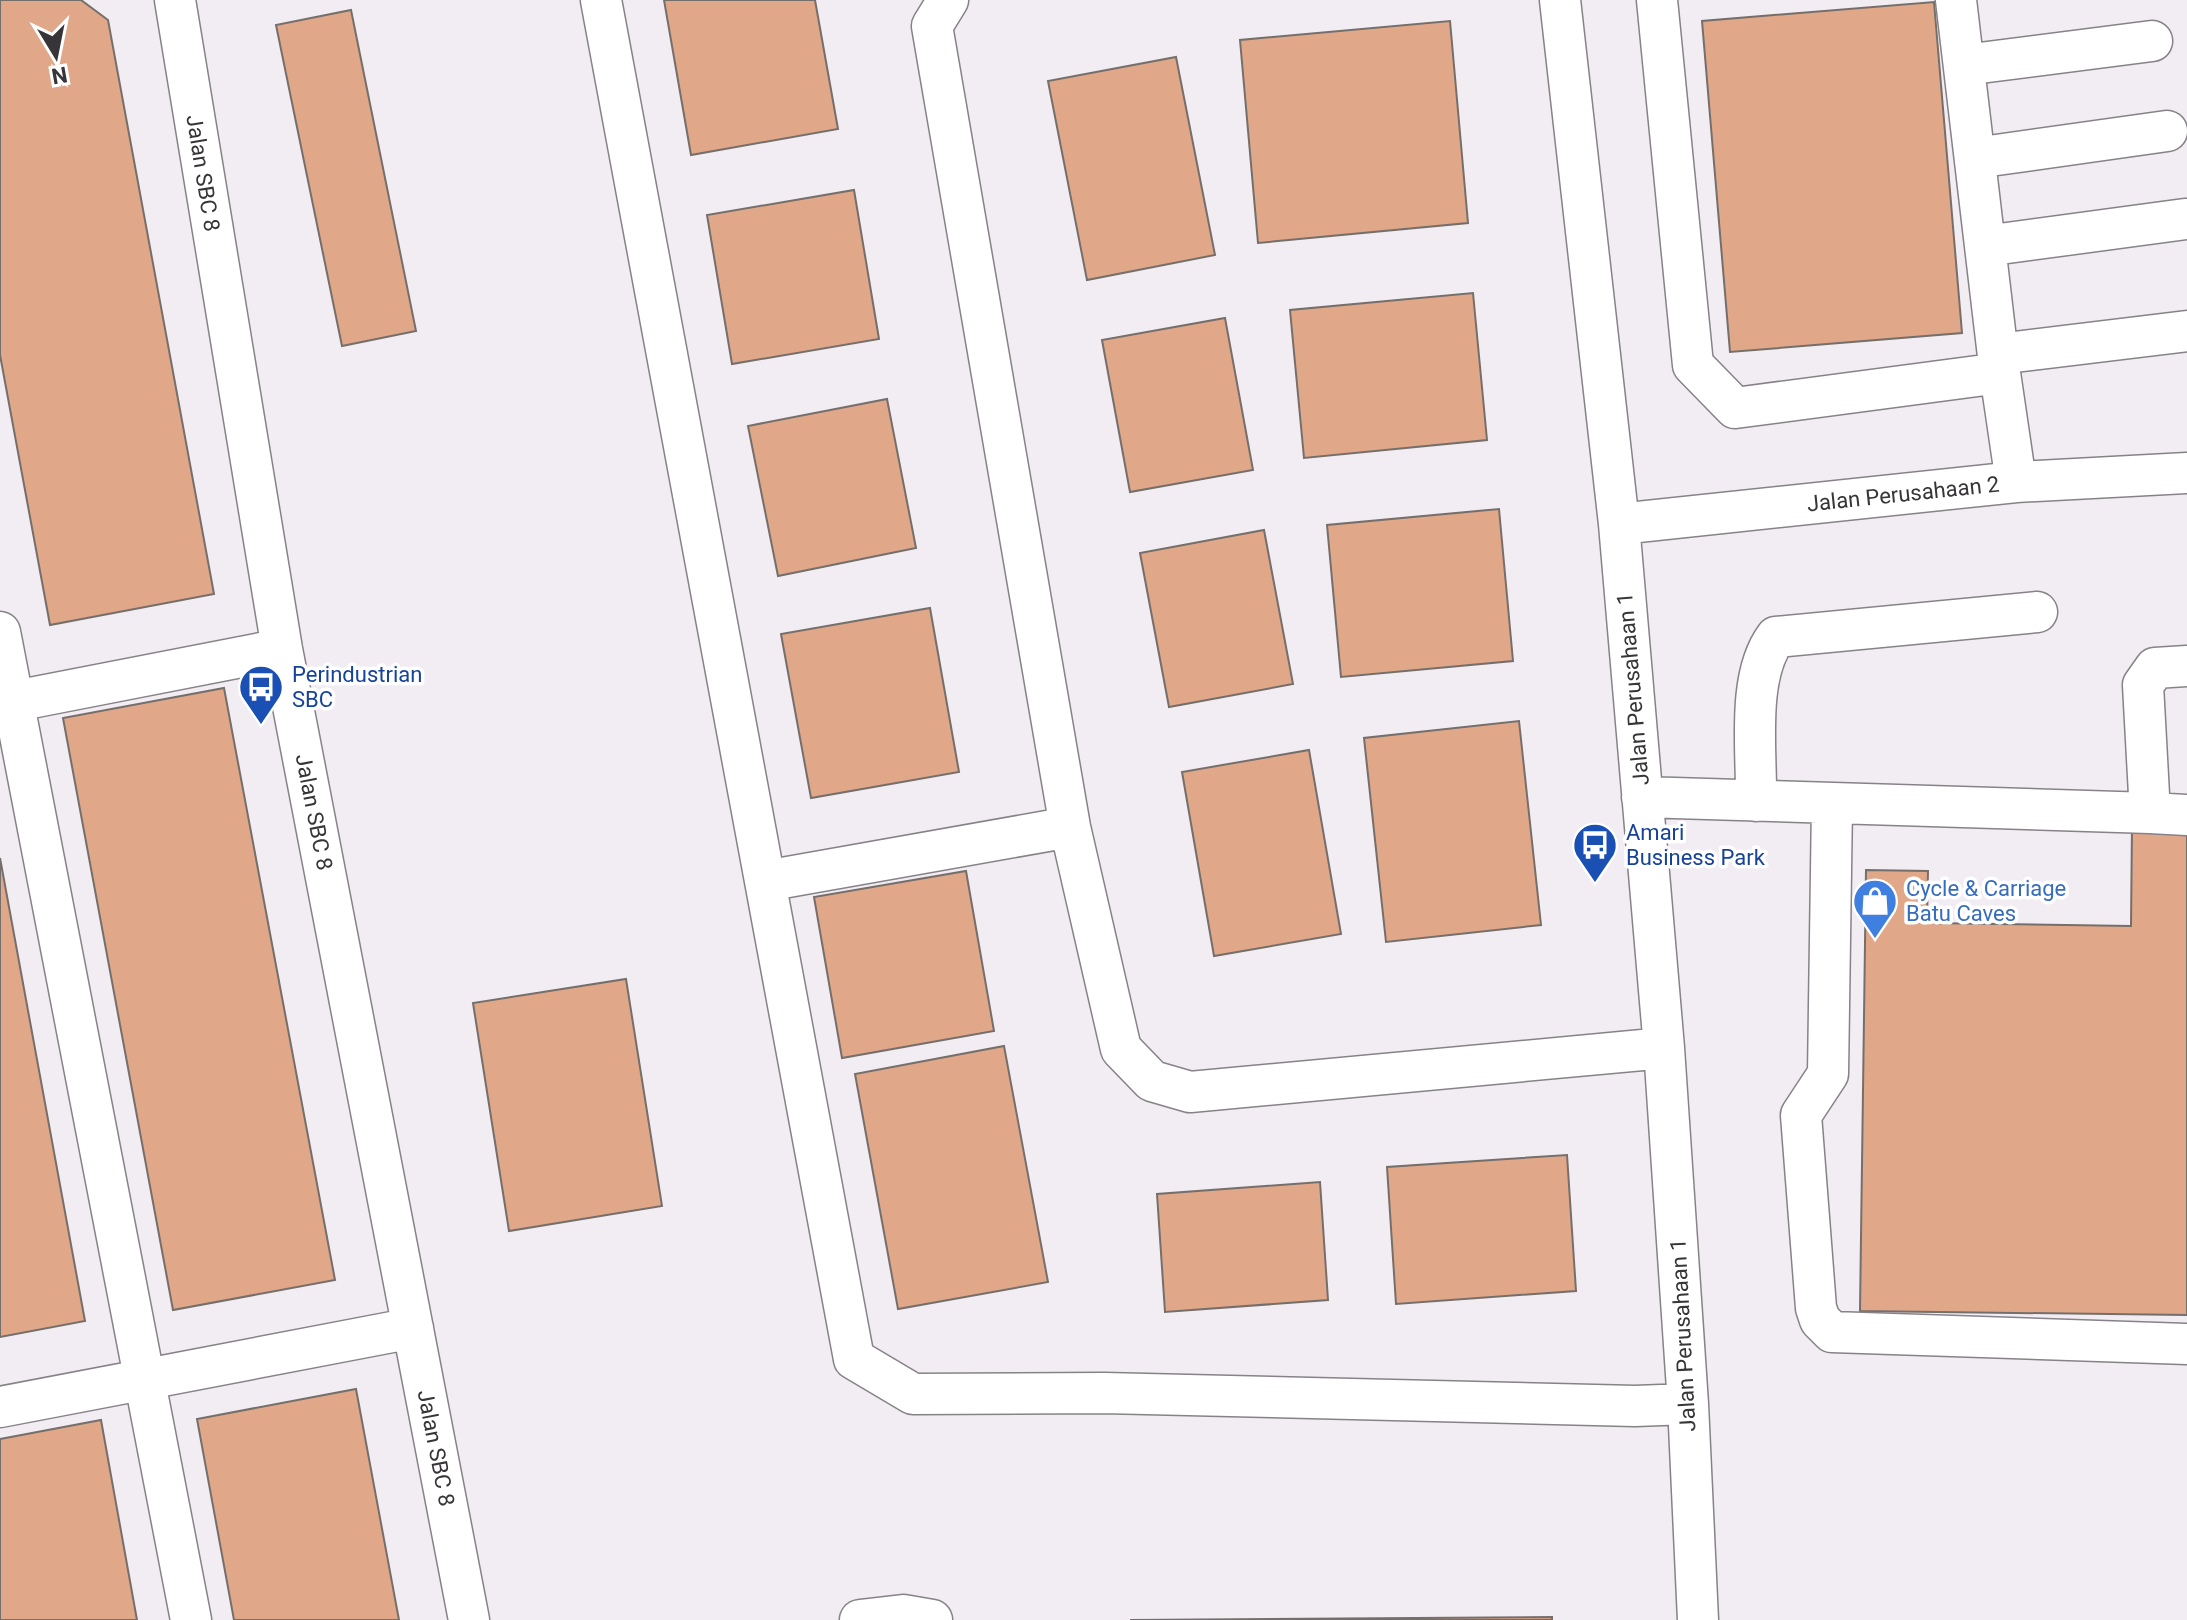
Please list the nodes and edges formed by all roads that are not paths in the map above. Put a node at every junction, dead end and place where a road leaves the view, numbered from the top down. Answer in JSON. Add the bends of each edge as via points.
{"nodes":[{"id":1,"x":175,"y":0,"type":"edge"},
{"id":2,"x":601,"y":0,"type":"edge"},
{"id":3,"x":948,"y":0,"type":"edge"},
{"id":4,"x":1560,"y":0,"type":"edge"},
{"id":5,"x":1657,"y":0,"type":"edge"},
{"id":6,"x":1956,"y":0,"type":"edge"},
{"id":7,"x":2152,"y":41,"type":"dead end"},
{"id":8,"x":1964,"y":65,"type":"junction"},
{"id":9,"x":2167,"y":131,"type":"dead end"},
{"id":10,"x":1975,"y":158,"type":"junction"},
{"id":11,"x":2185,"y":219,"type":"edge"},
{"id":12,"x":1985,"y":246,"type":"junction"},
{"id":13,"x":2187,"y":331,"type":"edge"},
{"id":14,"x":1999,"y":363,"type":"junction"},
{"id":15,"x":2187,"y":473,"type":"edge"},
{"id":16,"x":2016,"y":482,"type":"junction"},
{"id":17,"x":1619,"y":524,"type":"junction"},
{"id":18,"x":2037,"y":612,"type":"dead end"},
{"id":19,"x":0,"y":632,"type":"edge"},
{"id":20,"x":282,"y":649,"type":"junction"},
{"id":21,"x":2187,"y":666,"type":"edge"},
{"id":22,"x":7,"y":703,"type":"edge"},
{"id":23,"x":1642,"y":797,"type":"junction"},
{"id":24,"x":1756,"y":801,"type":"junction"},
{"id":25,"x":1832,"y":804,"type":"junction"},
{"id":26,"x":2169,"y":814,"type":"edge"},
{"id":27,"x":1070,"y":827,"type":"junction"},
{"id":28,"x":765,"y":881,"type":"junction"},
{"id":29,"x":1664,"y":1048,"type":"junction"},
{"id":30,"x":413,"y":1328,"type":"junction"},
{"id":31,"x":2187,"y":1344,"type":"edge"},
{"id":32,"x":144,"y":1380,"type":"junction"},
{"id":33,"x":1688,"y":1404,"type":"junction"},
{"id":34,"x":0,"y":1407,"type":"edge"},
{"id":35,"x":191,"y":1620,"type":"edge"},
{"id":36,"x":469,"y":1620,"type":"edge"},
{"id":37,"x":860,"y":1620,"type":"edge"},
{"id":38,"x":932,"y":1620,"type":"edge"},
{"id":39,"x":1698,"y":1620,"type":"edge"}],
"edges":[{"from":1,"to":20,"type":"street","name":"Jalan SBC 8"},
{"from":2,"to":28,"type":"street"},
{"from":3,"to":27,"type":"street","via":[[932,26]]},
{"from":4,"to":17,"type":"street","name":"Jalan Perusahaan 1"},
{"from":5,"to":14,"type":"street","via":[[1693,365],[1735,408]]},
{"from":6,"to":8,"type":"street"},
{"from":7,"to":8,"type":"street"},
{"from":8,"to":10,"type":"street"},
{"from":9,"to":10,"type":"street"},
{"from":10,"to":12,"type":"street"},
{"from":11,"to":12,"type":"street"},
{"from":12,"to":14,"type":"street"},
{"from":13,"to":14,"type":"street"},
{"from":14,"to":16,"type":"street"},
{"from":15,"to":16,"type":"street","name":"Jalan Perusahaan 2"},
{"from":16,"to":17,"type":"street","name":"Jalan Perusahaan 2"},
{"from":17,"to":23,"type":"street","name":"Jalan Perusahaan 1"},
{"from":18,"to":24,"type":"street","via":[[1776,637],[1764,653],[1758,677]]},
{"from":19,"to":22,"type":"street"},
{"from":20,"to":22,"type":"street"},
{"from":20,"to":30,"type":"street","name":"Jalan SBC 8"},
{"from":21,"to":26,"type":"street","via":[[2155,668],[2143,685]]},
{"from":22,"to":32,"type":"street"},
{"from":23,"to":24,"type":"street"},
{"from":23,"to":29,"type":"street","name":"Jalan Perusahaan 1"},
{"from":24,"to":25,"type":"street"},
{"from":25,"to":26,"type":"street"},
{"from":25,"to":31,"type":"street","via":[[1828,1074],[1801,1115],[1816,1308],[1825,1328]]},
{"from":27,"to":28,"type":"street"},
{"from":27,"to":29,"type":"street","via":[[1121,1049],[1152,1081],[1190,1092]]},
{"from":28,"to":33,"type":"street","via":[[854,1359],[913,1394]]},
{"from":29,"to":33,"type":"street","name":"Jalan Perusahaan 1"},
{"from":30,"to":32,"type":"street"},
{"from":30,"to":36,"type":"street","name":"Jalan SBC 8"},
{"from":32,"to":34,"type":"street"},
{"from":32,"to":35,"type":"street"},
{"from":33,"to":39,"type":"street","name":"Jalan Perusahaan 1"},
{"from":37,"to":38,"type":"street","via":[[903,1615]]}]}
